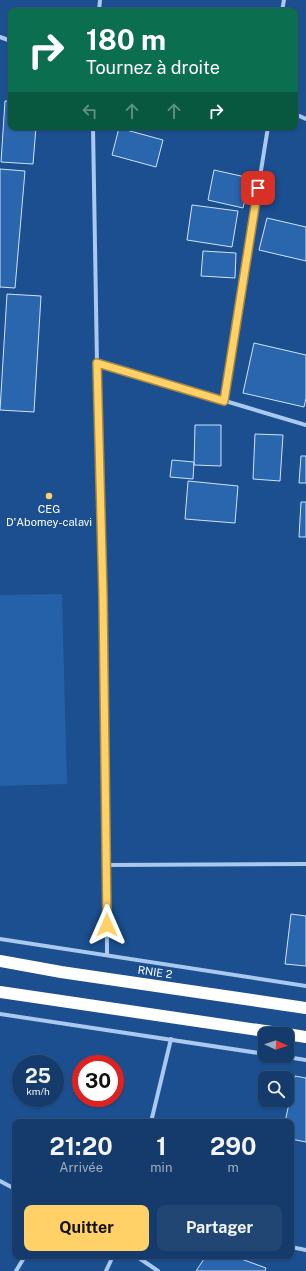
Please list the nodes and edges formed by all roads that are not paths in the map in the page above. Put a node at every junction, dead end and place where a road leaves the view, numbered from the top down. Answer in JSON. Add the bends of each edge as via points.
{"nodes":[{"id":1,"x":94,"y":130,"type":"edge"},
{"id":2,"x":268,"y":130,"type":"edge"},
{"id":3,"x":97,"y":363,"type":"junction"},
{"id":4,"x":224,"y":401,"type":"junction"},
{"id":5,"x":306,"y":425,"type":"edge"},
{"id":6,"x":107,"y":864,"type":"junction"},
{"id":7,"x":306,"y":864,"type":"edge"},
{"id":8,"x":0,"y":939,"type":"edge"},
{"id":9,"x":107,"y":955,"type":"junction"},
{"id":10,"x":0,"y":961,"type":"edge"},
{"id":11,"x":306,"y":986,"type":"edge"},
{"id":12,"x":0,"y":992,"type":"edge"},
{"id":13,"x":306,"y":1008,"type":"edge"},
{"id":14,"x":0,"y":1014,"type":"edge"},
{"id":15,"x":258,"y":1030,"type":"edge"},
{"id":16,"x":294,"y":1035,"type":"edge"},
{"id":17,"x":306,"y":1037,"type":"edge"},
{"id":18,"x":170,"y":1039,"type":"junction"},
{"id":19,"x":258,"y":1053,"type":"edge"},
{"id":20,"x":294,"y":1058,"type":"edge"},
{"id":21,"x":306,"y":1060,"type":"edge"},
{"id":22,"x":152,"y":1119,"type":"edge"},
{"id":23,"x":0,"y":1181,"type":"edge"},
{"id":24,"x":12,"y":1187,"type":"edge"},
{"id":25,"x":294,"y":1248,"type":"edge"},
{"id":26,"x":306,"y":1250,"type":"edge"},
{"id":27,"x":23,"y":1259,"type":"edge"},
{"id":28,"x":112,"y":1259,"type":"edge"},
{"id":29,"x":140,"y":1259,"type":"edge"},
{"id":30,"x":16,"y":1271,"type":"edge"},
{"id":31,"x":106,"y":1271,"type":"edge"},
{"id":32,"x":158,"y":1271,"type":"edge"}],
"edges":[{"from":1,"to":3,"type":"street"},
{"from":2,"to":4,"type":"street"},
{"from":3,"to":4,"type":"street"},
{"from":3,"to":6,"type":"street"},
{"from":4,"to":5,"type":"street"},
{"from":6,"to":7,"type":"street"},
{"from":6,"to":9,"type":"street"},
{"from":8,"to":9,"type":"street"},
{"from":9,"to":11,"type":"street"},
{"from":10,"to":13,"type":"highway","name":"RNIE 2","number":"RNIE 2"},
{"from":12,"to":15,"type":"highway"},
{"from":14,"to":18,"type":"street"},
{"from":16,"to":17,"type":"highway"},
{"from":18,"to":19,"type":"street"},
{"from":18,"to":22,"type":"street"},
{"from":20,"to":21,"type":"street"},
{"from":23,"to":24,"type":"street"},
{"from":25,"to":26,"type":"street"},
{"from":27,"to":30,"type":"street"},
{"from":28,"to":31,"type":"street"},
{"from":29,"to":32,"type":"street"}]}
